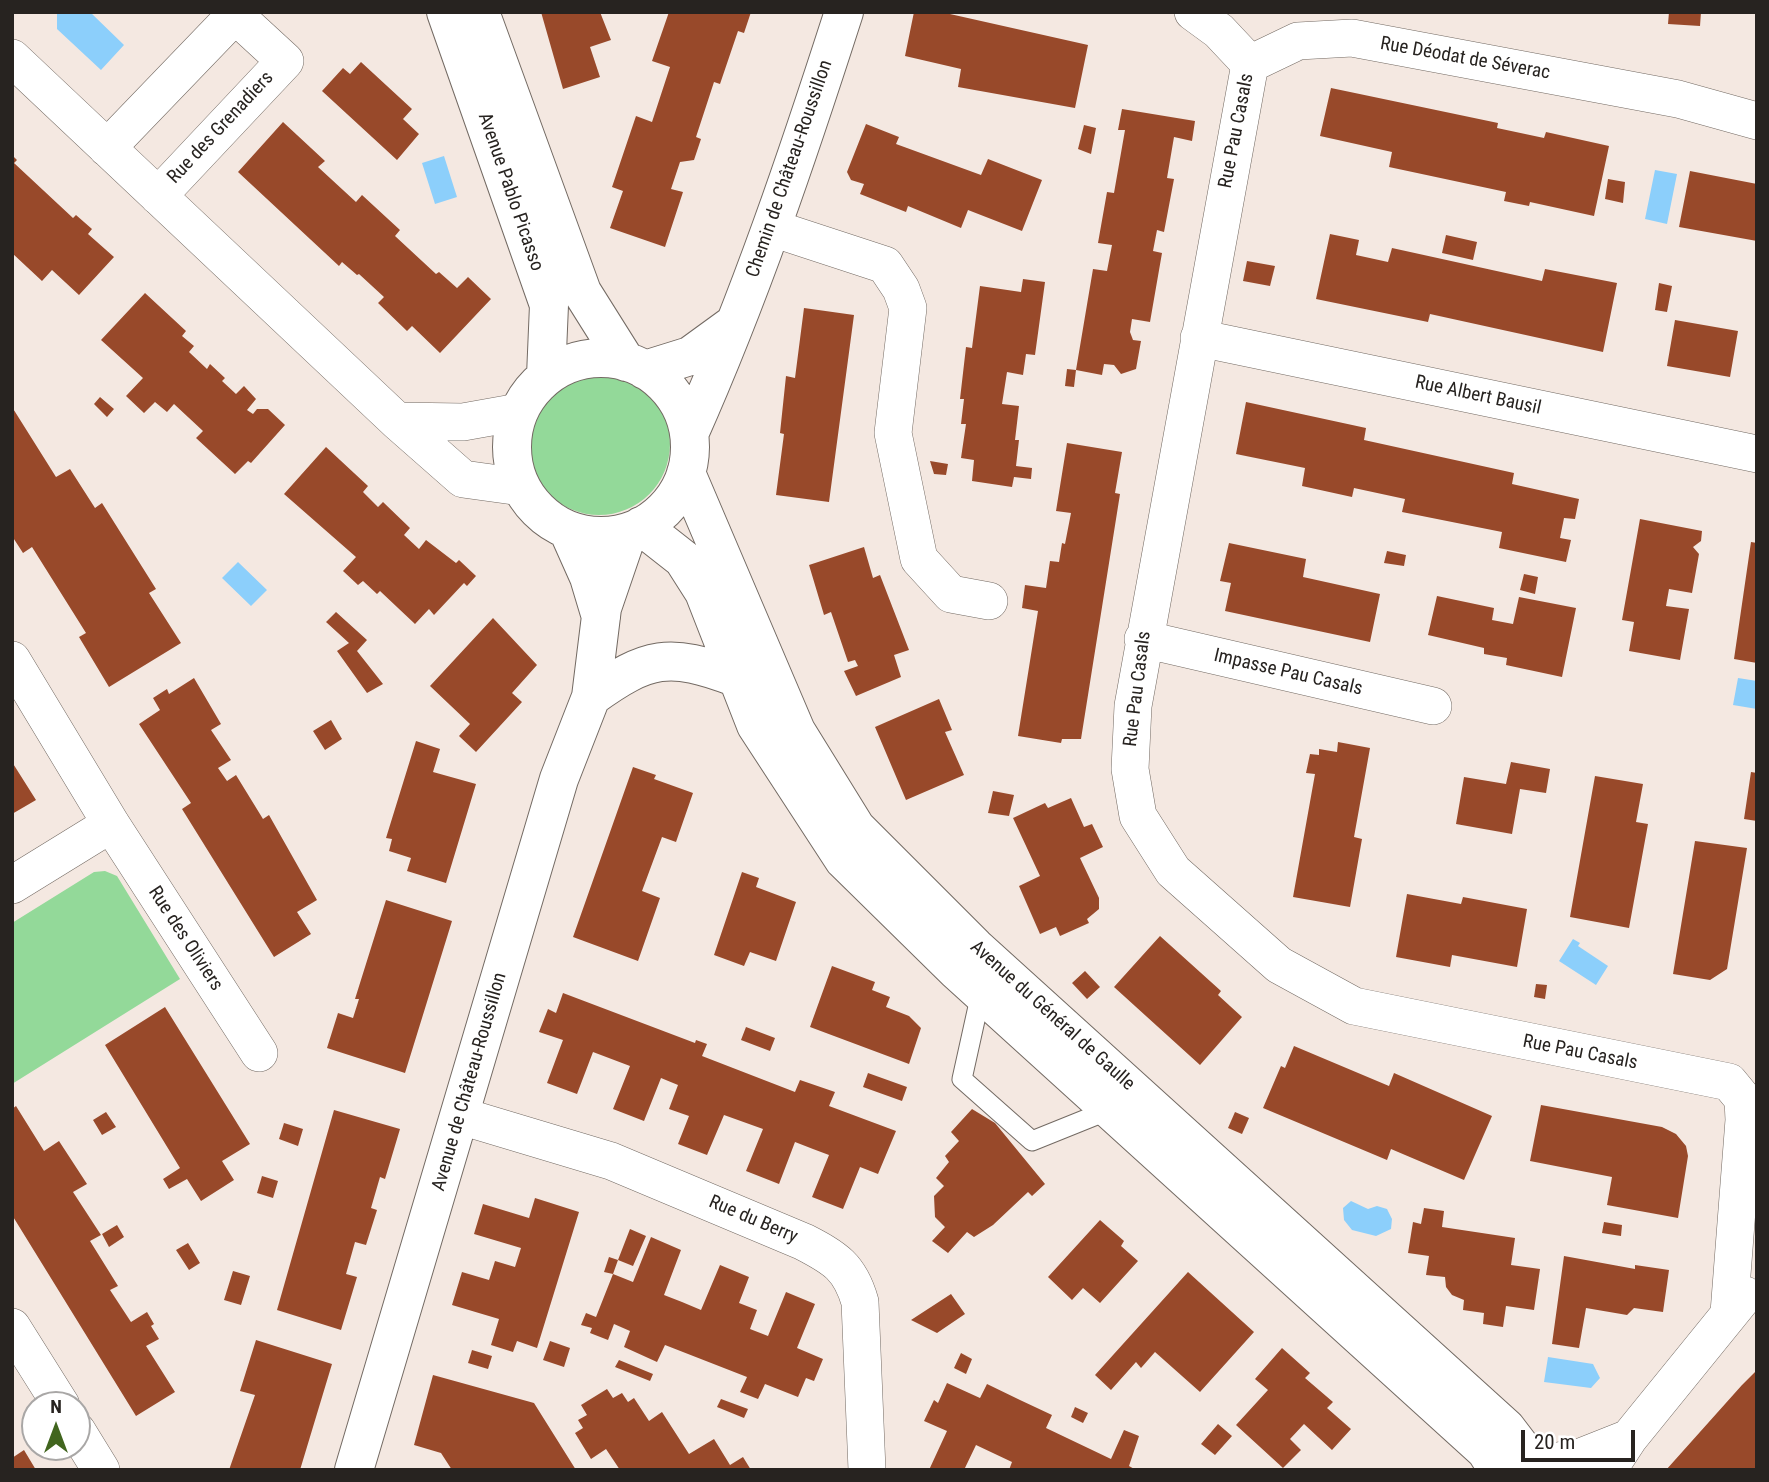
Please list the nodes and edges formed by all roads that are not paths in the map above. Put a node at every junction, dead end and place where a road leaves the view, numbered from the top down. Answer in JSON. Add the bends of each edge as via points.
{"nodes":[{"id":1,"x":446,"y":12,"type":"edge"},
{"id":2,"x":480,"y":12,"type":"edge"},
{"id":3,"x":844,"y":12,"type":"edge"},
{"id":4,"x":1194,"y":12,"type":"edge"},
{"id":5,"x":12,"y":58,"type":"edge"},
{"id":6,"x":1250,"y":64,"type":"junction"},
{"id":7,"x":1757,"y":121,"type":"edge"},
{"id":8,"x":107,"y":148,"type":"junction"},
{"id":9,"x":158,"y":196,"type":"junction"},
{"id":10,"x":772,"y":228,"type":"junction"},
{"id":11,"x":734,"y":324,"type":"junction"},
{"id":12,"x":1199,"y":338,"type":"junction"},
{"id":13,"x":636,"y":366,"type":"junction"},
{"id":14,"x":546,"y":376,"type":"junction"},
{"id":15,"x":519,"y":412,"type":"junction"},
{"id":16,"x":397,"y":421,"type":"junction"},
{"id":17,"x":689,"y":434,"type":"junction"},
{"id":18,"x":1757,"y":454,"type":"edge"},
{"id":19,"x":686,"y":473,"type":"junction"},
{"id":20,"x":521,"y":486,"type":"junction"},
{"id":21,"x":634,"y":529,"type":"junction"},
{"id":22,"x":568,"y":530,"type":"junction"},
{"id":23,"x":989,"y":601,"type":"dead end"},
{"id":24,"x":601,"y":617,"type":"junction"},
{"id":25,"x":1143,"y":639,"type":"junction"},
{"id":26,"x":12,"y":660,"type":"edge"},
{"id":27,"x":735,"y":677,"type":"junction"},
{"id":28,"x":591,"y":697,"type":"junction"},
{"id":29,"x":1433,"y":706,"type":"dead end"},
{"id":30,"x":111,"y":824,"type":"junction"},
{"id":31,"x":12,"y":885,"type":"edge"},
{"id":32,"x":981,"y":993,"type":"junction"},
{"id":33,"x":259,"y":1053,"type":"dead end"},
{"id":34,"x":1750,"y":1106,"type":"edge"},
{"id":35,"x":1109,"y":1110,"type":"junction"},
{"id":36,"x":461,"y":1116,"type":"junction"},
{"id":37,"x":1757,"y":1281,"type":"edge"},
{"id":38,"x":1729,"y":1313,"type":"junction"},
{"id":39,"x":12,"y":1327,"type":"edge"},
{"id":40,"x":52,"y":1391,"type":"edge"},
{"id":41,"x":1629,"y":1438,"type":"junction"},
{"id":42,"x":91,"y":1452,"type":"edge"},
{"id":43,"x":1524,"y":1468,"type":"edge"},
{"id":44,"x":102,"y":1470,"type":"edge"},
{"id":45,"x":354,"y":1470,"type":"edge"},
{"id":46,"x":867,"y":1470,"type":"edge"},
{"id":47,"x":1608,"y":1470,"type":"edge"}],
"edges":[{"from":1,"to":14,"type":"main road","name":"Avenue Pablo Picasso","via":[[550,305]]},
{"from":2,"to":13,"type":"main road","name":"Avenue Pablo Picasso","via":[[582,292]]},
{"from":3,"to":10,"type":"main road","name":"Chemin de Château-Roussillon"},
{"from":4,"to":6,"type":"street"},
{"from":5,"to":8,"type":"street","name":"Rue des Grenadiers"},
{"from":6,"to":7,"type":"street","name":"Rue Déodat de Séverac","via":[[1298,41],[1352,38],[1678,99]]},
{"from":6,"to":12,"type":"street","name":"Rue Pau Casals"},
{"from":8,"to":9,"type":"street","name":"Rue des Grenadiers"},
{"from":8,"to":9,"type":"street","name":"Rue des Grenadiers","via":[[235,15],[285,61]]},
{"from":9,"to":16,"type":"street","name":"Rue des Grenadiers"},
{"from":10,"to":11,"type":"main road","name":"Chemin de Château-Roussillon"},
{"from":10,"to":23,"type":"street","via":[[885,265],[901,289],[908,308],[893,433],[919,559],[951,594]]},
{"from":11,"to":13,"type":"main road","via":[[690,356]]},
{"from":11,"to":17,"type":"main road","name":"Chemin de Château-Roussillon"},
{"from":12,"to":18,"type":"street","name":"Rue Albert Bausil"},
{"from":12,"to":25,"type":"street","name":"Rue Pau Casals"},
{"from":13,"to":14,"type":"main road","via":[[606,358],[584,359]]},
{"from":13,"to":17,"type":"main road","via":[[666,386],[681,409]]},
{"from":14,"to":15,"type":"main road"},
{"from":15,"to":16,"type":"street","via":[[463,422]]},
{"from":15,"to":20,"type":"main road","via":[[512,436],[513,463]]},
{"from":16,"to":20,"type":"street","name":"Rue des Grenadiers","via":[[463,479]]},
{"from":17,"to":19,"type":"main road"},
{"from":19,"to":21,"type":"main road","via":[[668,504]]},
{"from":19,"to":43,"type":"main road","name":"Avenue du Général de Gaulle","via":[[796,731],[856,828],[975,947],[1506,1428]]},
{"from":20,"to":22,"type":"main road","via":[[548,519]]},
{"from":21,"to":22,"type":"main road","via":[[597,536]]},
{"from":21,"to":24,"type":"main road","name":"Avenue de Château-Roussillon"},
{"from":21,"to":27,"type":"main road","name":"Avenue du Général de Gaulle","via":[[683,559],[704,592]]},
{"from":22,"to":24,"type":"main road","name":"Avenue de Château-Roussillon"},
{"from":24,"to":28,"type":"main road","name":"Avenue de Château-Roussillon"},
{"from":25,"to":29,"type":"street","name":"Impasse Pau Casals"},
{"from":25,"to":34,"type":"street","name":"Rue Pau Casals","via":[[1130,769],[1138,816],[1173,871],[1279,965],[1354,1006],[1728,1082]]},
{"from":26,"to":30,"type":"street","name":"Rue des Oliviers"},
{"from":27,"to":28,"type":"main road","via":[[696,662],[658,660],[621,675]]},
{"from":27,"to":32,"type":"main road","name":"Avenue du Général de Gaulle","via":[[756,725],[844,860]]},
{"from":28,"to":36,"type":"main road","name":"Avenue de Château-Roussillon","via":[[559,779]]},
{"from":30,"to":31,"type":"street"},
{"from":30,"to":33,"type":"street","name":"Rue des Oliviers"},
{"from":32,"to":35,"type":"main road","name":"Avenue du Général de Gaulle"},
{"from":32,"to":35,"type":"lane","via":[[962,1079],[1032,1141]]},
{"from":34,"to":38,"type":"street"},
{"from":35,"to":43,"type":"main road","name":"Avenue du Général de Gaulle","via":[[1486,1451]]},
{"from":36,"to":45,"type":"main road","name":"Avenue de Château-Roussillon"},
{"from":36,"to":46,"type":"street","name":"Rue du Berry","via":[[611,1161],[832,1257],[853,1279],[860,1302]]},
{"from":37,"to":38,"type":"street"},
{"from":38,"to":41,"type":"street"},
{"from":39,"to":40,"type":"street"},
{"from":41,"to":43,"type":"street","via":[[1581,1457]]},
{"from":41,"to":47,"type":"street"},
{"from":42,"to":44,"type":"street"}]}
